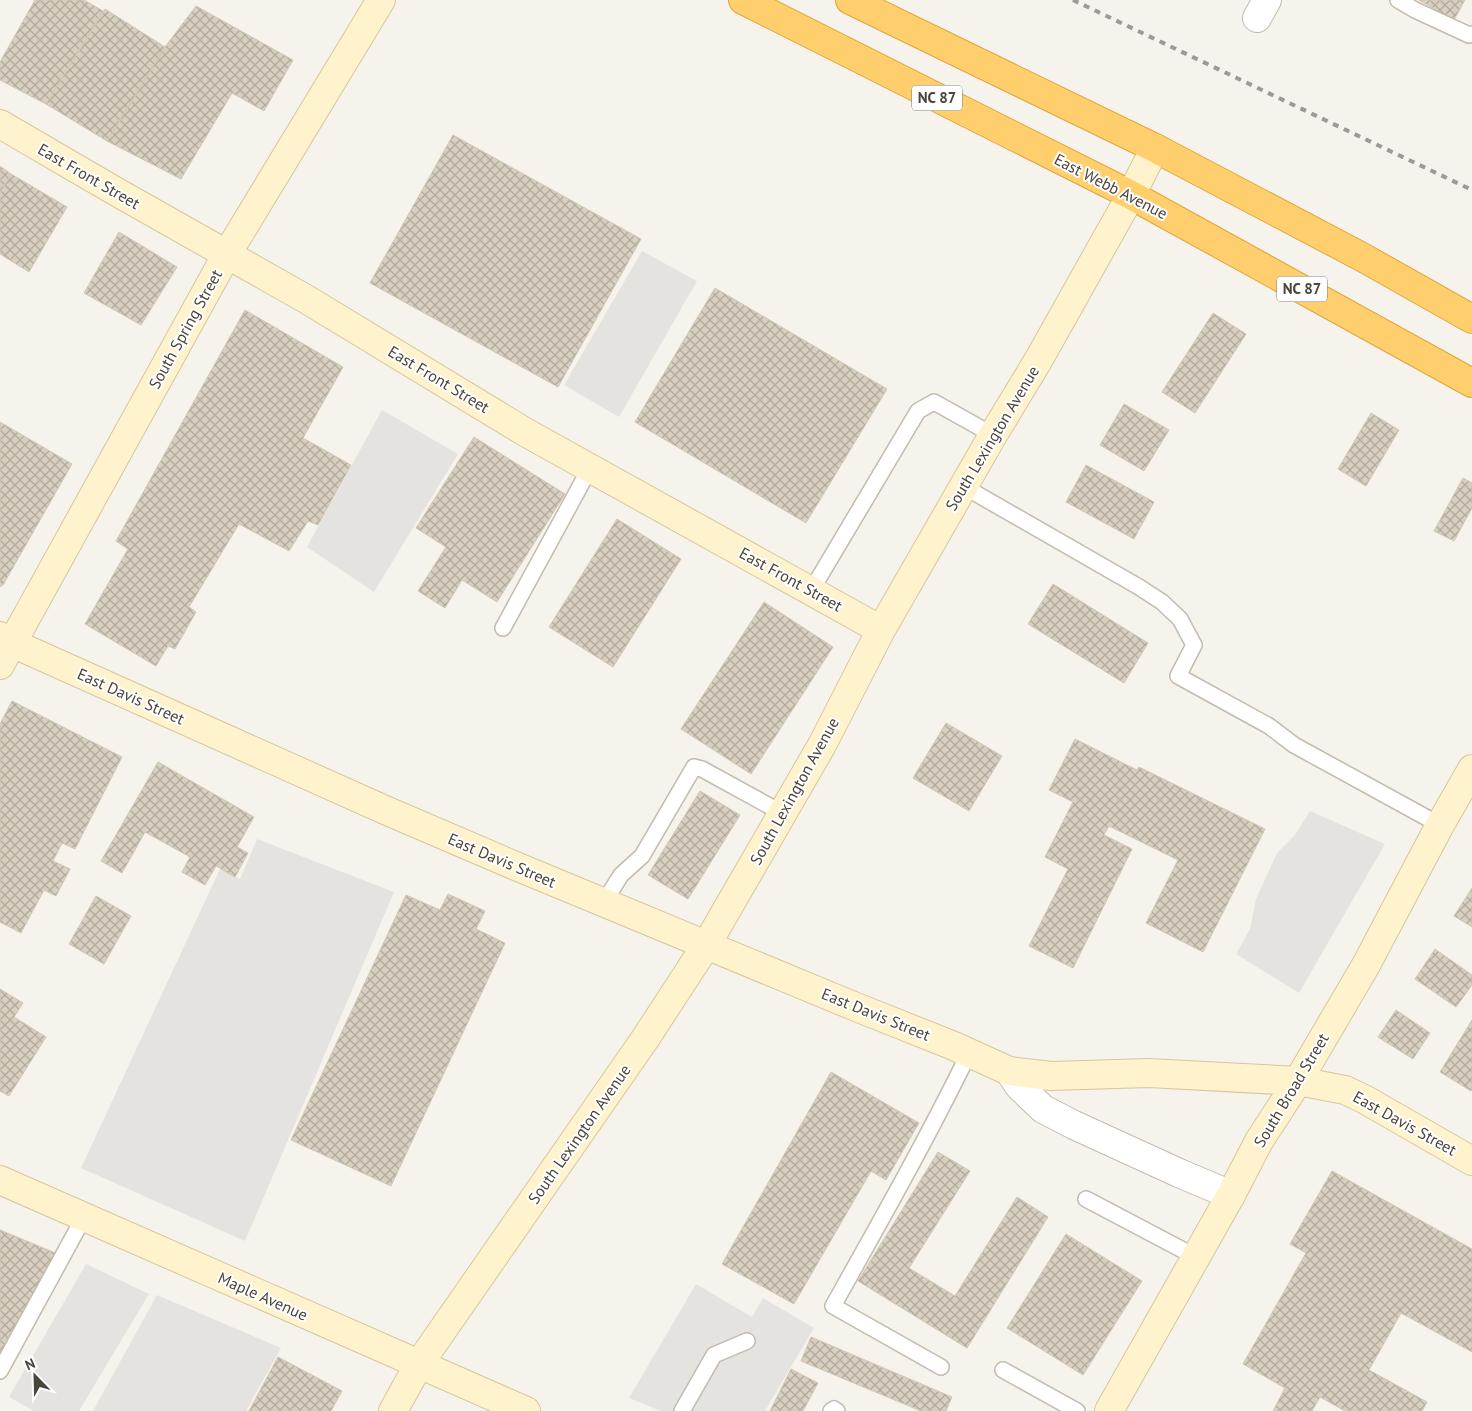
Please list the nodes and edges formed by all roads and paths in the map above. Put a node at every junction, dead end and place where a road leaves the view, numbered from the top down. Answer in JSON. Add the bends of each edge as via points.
{"nodes":[{"id":1,"x":381,"y":0,"type":"edge"},
{"id":2,"x":743,"y":0,"type":"edge"},
{"id":3,"x":850,"y":0,"type":"edge"},
{"id":4,"x":1398,"y":0,"type":"edge"},
{"id":5,"x":1472,"y":34,"type":"edge"},
{"id":6,"x":0,"y":124,"type":"edge"},
{"id":7,"x":1155,"y":148,"type":"junction"},
{"id":8,"x":1132,"y":195,"type":"junction"},
{"id":9,"x":227,"y":254,"type":"junction"},
{"id":10,"x":1472,"y":319,"type":"edge"},
{"id":11,"x":1472,"y":383,"type":"edge"},
{"id":12,"x":993,"y":434,"type":"junction"},
{"id":13,"x":590,"y":468,"type":"junction"},
{"id":14,"x":963,"y":486,"type":"junction"},
{"id":15,"x":811,"y":591,"type":"junction"},
{"id":16,"x":503,"y":628,"type":"dead end"},
{"id":17,"x":881,"y":630,"type":"junction"},
{"id":18,"x":4,"y":648,"type":"edge"},
{"id":19,"x":1472,"y":769,"type":"edge"},
{"id":20,"x":782,"y":813,"type":"junction"},
{"id":21,"x":1440,"y":824,"type":"junction"},
{"id":22,"x":604,"y":902,"type":"junction"},
{"id":23,"x":707,"y":944,"type":"junction"},
{"id":24,"x":969,"y":1053,"type":"junction"},
{"id":25,"x":1009,"y":1071,"type":"junction"},
{"id":26,"x":1298,"y":1081,"type":"junction"},
{"id":27,"x":1472,"y":1161,"type":"edge"},
{"id":28,"x":0,"y":1180,"type":"edge"},
{"id":29,"x":1231,"y":1195,"type":"junction"},
{"id":30,"x":1086,"y":1199,"type":"dead end"},
{"id":31,"x":84,"y":1217,"type":"junction"},
{"id":32,"x":1196,"y":1257,"type":"junction"},
{"id":33,"x":747,"y":1341,"type":"dead end"},
{"id":34,"x":419,"y":1364,"type":"junction"},
{"id":35,"x":941,"y":1367,"type":"dead end"},
{"id":36,"x":1003,"y":1370,"type":"dead end"},
{"id":37,"x":0,"y":1371,"type":"edge"},
{"id":38,"x":394,"y":1411,"type":"edge"},
{"id":39,"x":526,"y":1411,"type":"edge"},
{"id":40,"x":682,"y":1411,"type":"edge"},
{"id":41,"x":832,"y":1411,"type":"edge"},
{"id":42,"x":838,"y":1411,"type":"edge"},
{"id":43,"x":1078,"y":1411,"type":"edge"},
{"id":44,"x":1109,"y":1411,"type":"edge"}],
"edges":[{"from":1,"to":9,"type":"street","name":"South Spring Street"},
{"from":2,"to":8,"type":"highway","name":"East Webb Avenue","number":"NC 87"},
{"from":3,"to":7,"type":"highway"},
{"from":4,"to":5,"type":"lane"},
{"from":6,"to":9,"type":"street","name":"East Front Street"},
{"from":7,"to":8,"type":"street","name":"South Lexington Avenue"},
{"from":7,"to":10,"type":"highway"},
{"from":8,"to":11,"type":"highway","name":"East Webb Avenue","number":"NC 87"},
{"from":8,"to":12,"type":"street","name":"South Lexington Avenue"},
{"from":9,"to":13,"type":"street","name":"East Front Street"},
{"from":9,"to":18,"type":"street","name":"South Spring Street"},
{"from":12,"to":14,"type":"street","name":"South Lexington Avenue"},
{"from":12,"to":15,"type":"lane","via":[[934,402],[918,411]]},
{"from":13,"to":15,"type":"street","name":"East Front Street"},
{"from":13,"to":16,"type":"lane"},
{"from":14,"to":17,"type":"street","name":"South Lexington Avenue"},
{"from":14,"to":21,"type":"lane","via":[[1162,602],[1180,619],[1194,645],[1178,676],[1269,726],[1294,745]]},
{"from":15,"to":17,"type":"street","name":"East Front Street"},
{"from":17,"to":20,"type":"street","name":"South Lexington Avenue"},
{"from":18,"to":22,"type":"street","name":"East Davis Street"},
{"from":19,"to":21,"type":"street","name":"South Broad Street"},
{"from":20,"to":22,"type":"lane","via":[[694,767],[642,856],[621,875]]},
{"from":20,"to":23,"type":"street","name":"South Lexington Avenue"},
{"from":21,"to":26,"type":"street","name":"South Broad Street","via":[[1366,964]]},
{"from":22,"to":23,"type":"street","name":"East Davis Street"},
{"from":23,"to":24,"type":"street","name":"East Davis Street"},
{"from":23,"to":34,"type":"street","name":"South Lexington Avenue","via":[[645,1039]]},
{"from":24,"to":25,"type":"street","name":"East Davis Street"},
{"from":24,"to":35,"type":"lane","via":[[914,1161],[833,1306]]},
{"from":25,"to":26,"type":"street","name":"East Davis Street","via":[[1050,1076],[1149,1073]]},
{"from":25,"to":29,"type":"street","name":"East Davis Street","via":[[1019,1086],[1043,1109]]},
{"from":26,"to":27,"type":"street","name":"East Davis Street","via":[[1345,1090],[1364,1098]]},
{"from":26,"to":29,"type":"street","name":"South Broad Street","via":[[1259,1141]]},
{"from":28,"to":31,"type":"street","name":"Maple Avenue"},
{"from":29,"to":32,"type":"street","name":"South Broad Street"},
{"from":30,"to":32,"type":"lane"},
{"from":31,"to":34,"type":"street","name":"Maple Avenue"},
{"from":31,"to":37,"type":"lane"},
{"from":32,"to":44,"type":"street","name":"South Broad Street"},
{"from":33,"to":40,"type":"lane","via":[[714,1355]]},
{"from":34,"to":38,"type":"street","name":"South Lexington Avenue"},
{"from":34,"to":39,"type":"street","name":"Maple Avenue"},
{"from":36,"to":43,"type":"lane"},
{"from":41,"to":42,"type":"lane"}]}
